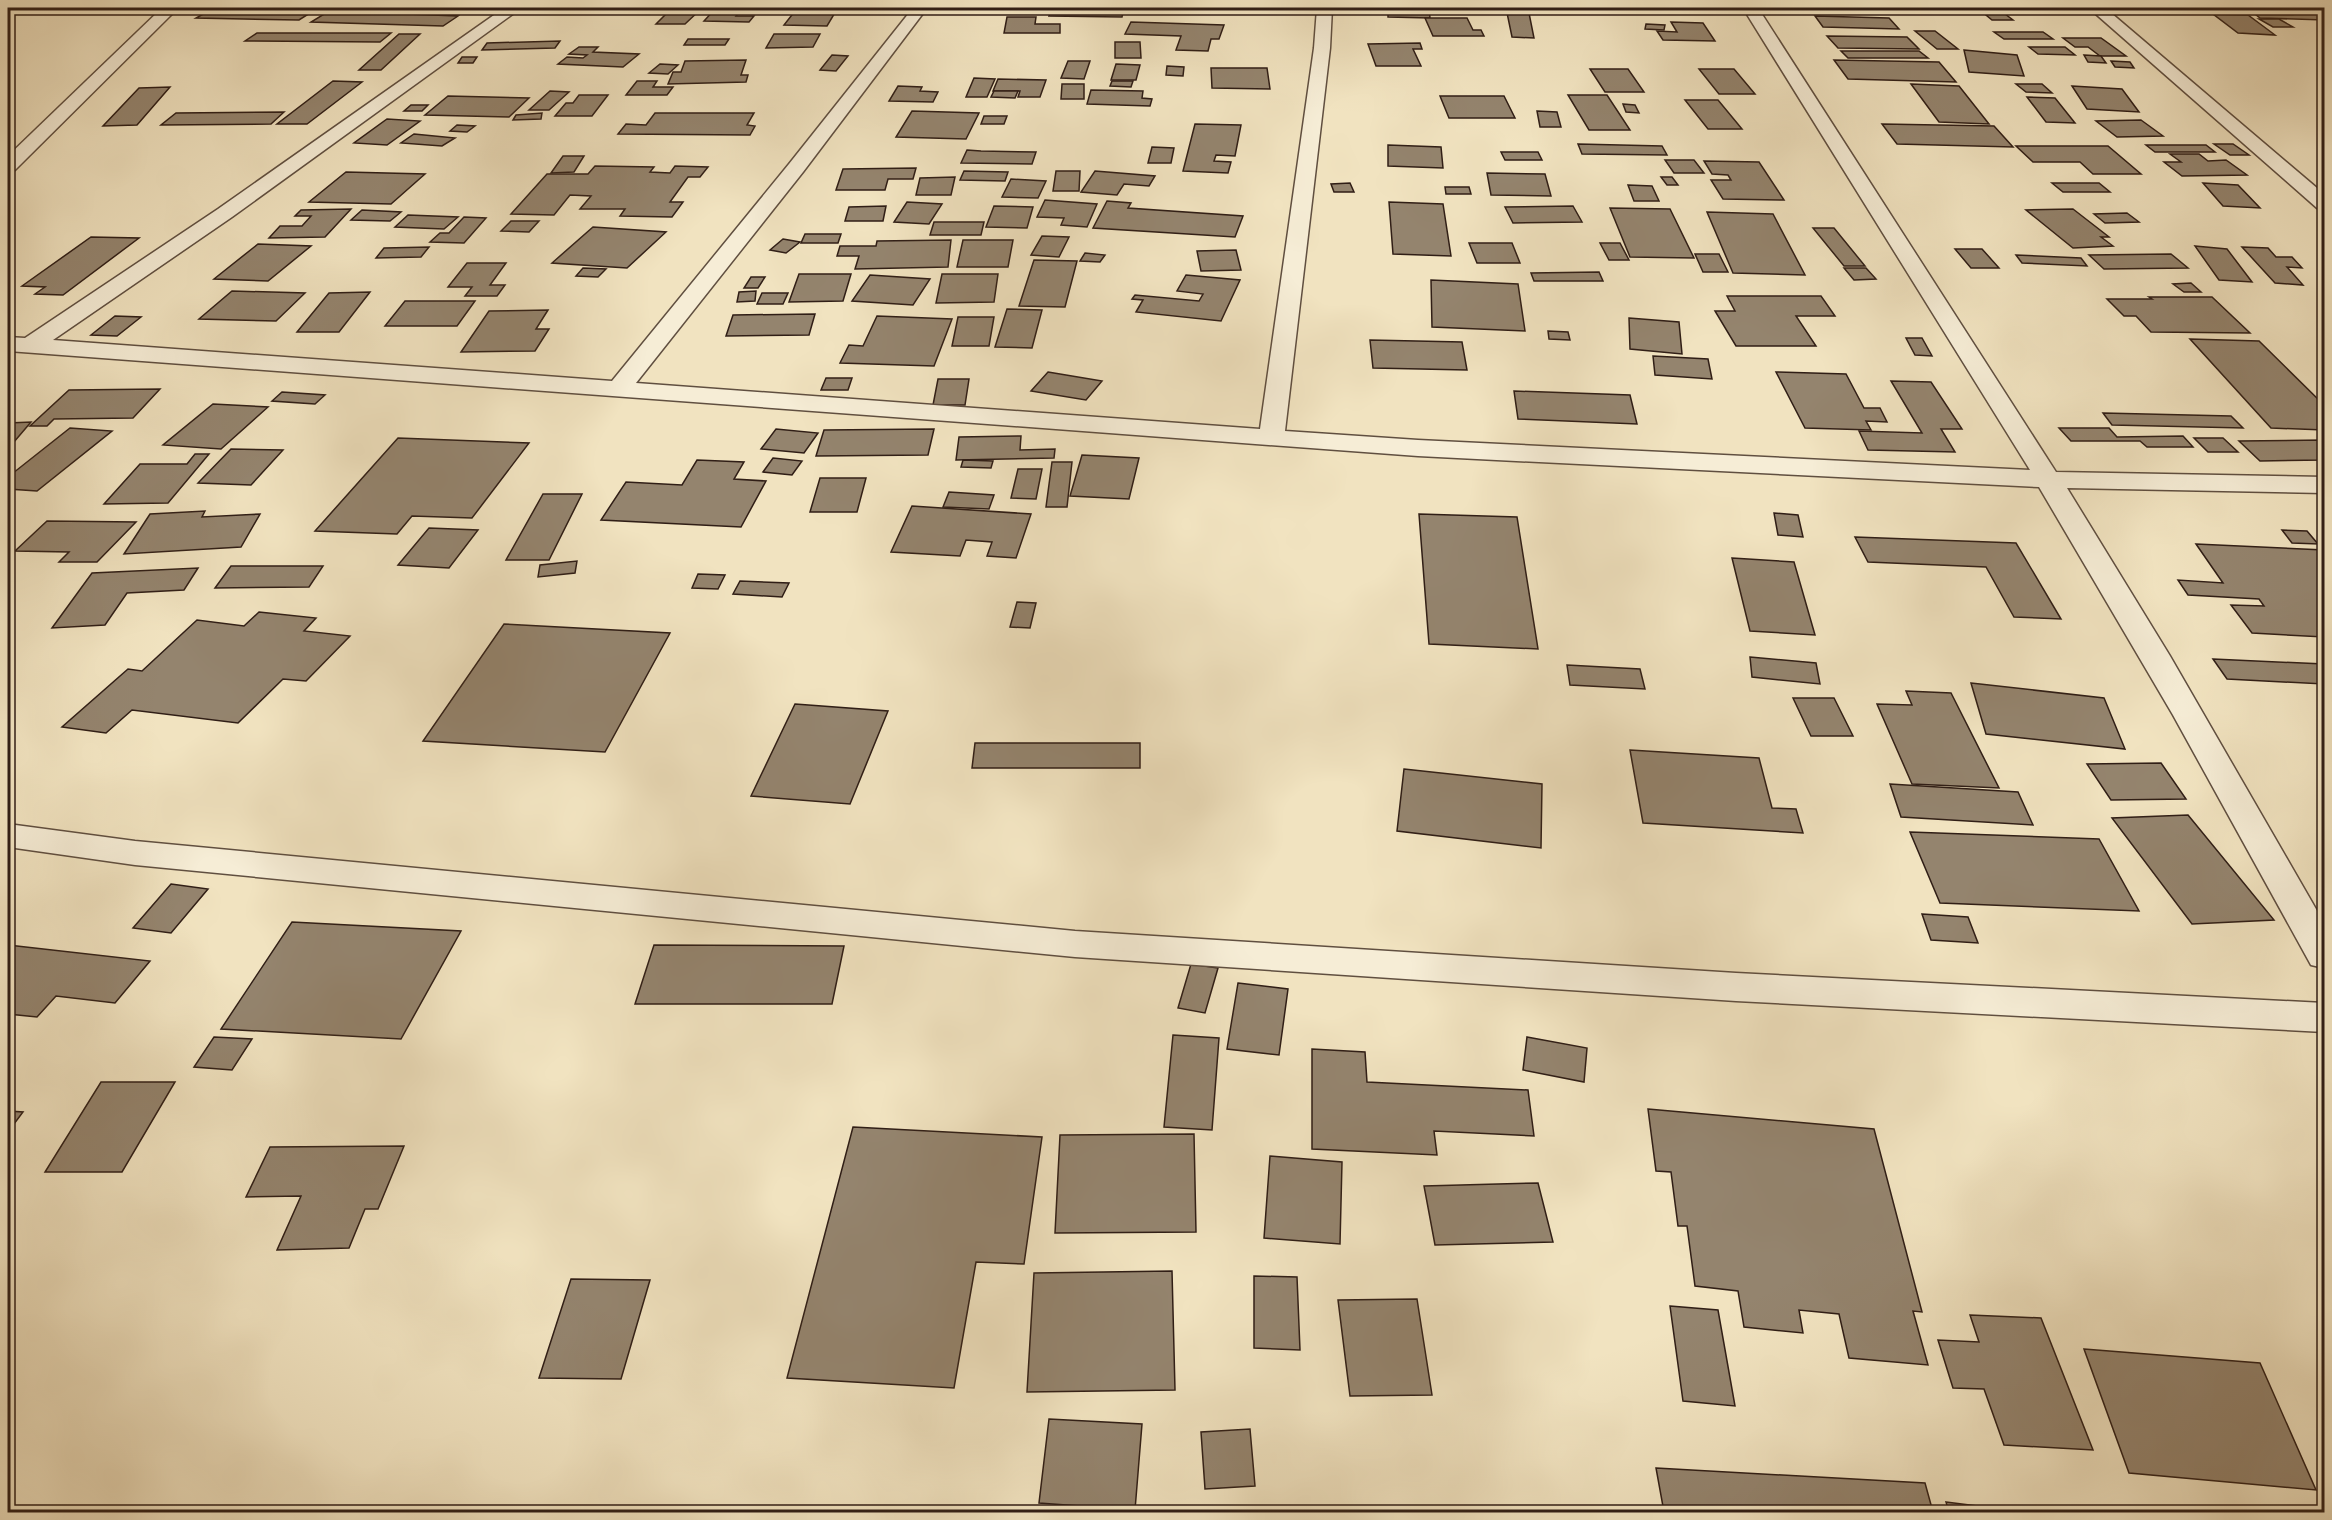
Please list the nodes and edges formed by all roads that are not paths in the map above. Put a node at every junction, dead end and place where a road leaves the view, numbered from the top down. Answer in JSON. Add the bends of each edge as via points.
{"nodes":[{"id":1,"x":170,"y":8,"type":"edge"},
{"id":2,"x":513,"y":8,"type":"edge"},
{"id":3,"x":920,"y":8,"type":"edge"},
{"id":4,"x":1325,"y":8,"type":"edge"},
{"id":5,"x":1751,"y":8,"type":"edge"},
{"id":6,"x":2097,"y":8,"type":"edge"},
{"id":7,"x":2105,"y":8,"type":"edge"},
{"id":8,"x":2293,"y":9,"type":"dead end"},
{"id":9,"x":8,"y":166,"type":"edge"},
{"id":10,"x":2325,"y":204,"type":"edge"},
{"id":11,"x":19,"y":345,"type":"edge"},
{"id":12,"x":618,"y":390,"type":"junction"},
{"id":13,"x":1272,"y":437,"type":"junction"},
{"id":14,"x":2048,"y":479,"type":"junction"},
{"id":15,"x":2325,"y":485,"type":"edge"},
{"id":16,"x":8,"y":836,"type":"edge"},
{"id":17,"x":2325,"y":955,"type":"edge"},
{"id":18,"x":2325,"y":1018,"type":"edge"}],
"edges":[{"from":1,"to":9,"type":"street"},
{"from":2,"to":11,"type":"street","via":[[225,213]]},
{"from":3,"to":12,"type":"street"},
{"from":4,"to":13,"type":"street"},
{"from":5,"to":14,"type":"street"},
{"from":6,"to":10,"type":"street"},
{"from":7,"to":8,"type":"street"},
{"from":11,"to":12,"type":"street"},
{"from":12,"to":13,"type":"street"},
{"from":13,"to":14,"type":"street","via":[[1418,448]]},
{"from":14,"to":15,"type":"street"},
{"from":14,"to":17,"type":"street","via":[[2197,726]]},
{"from":16,"to":18,"type":"street","via":[[135,853],[1075,944],[1736,987]]}]}
